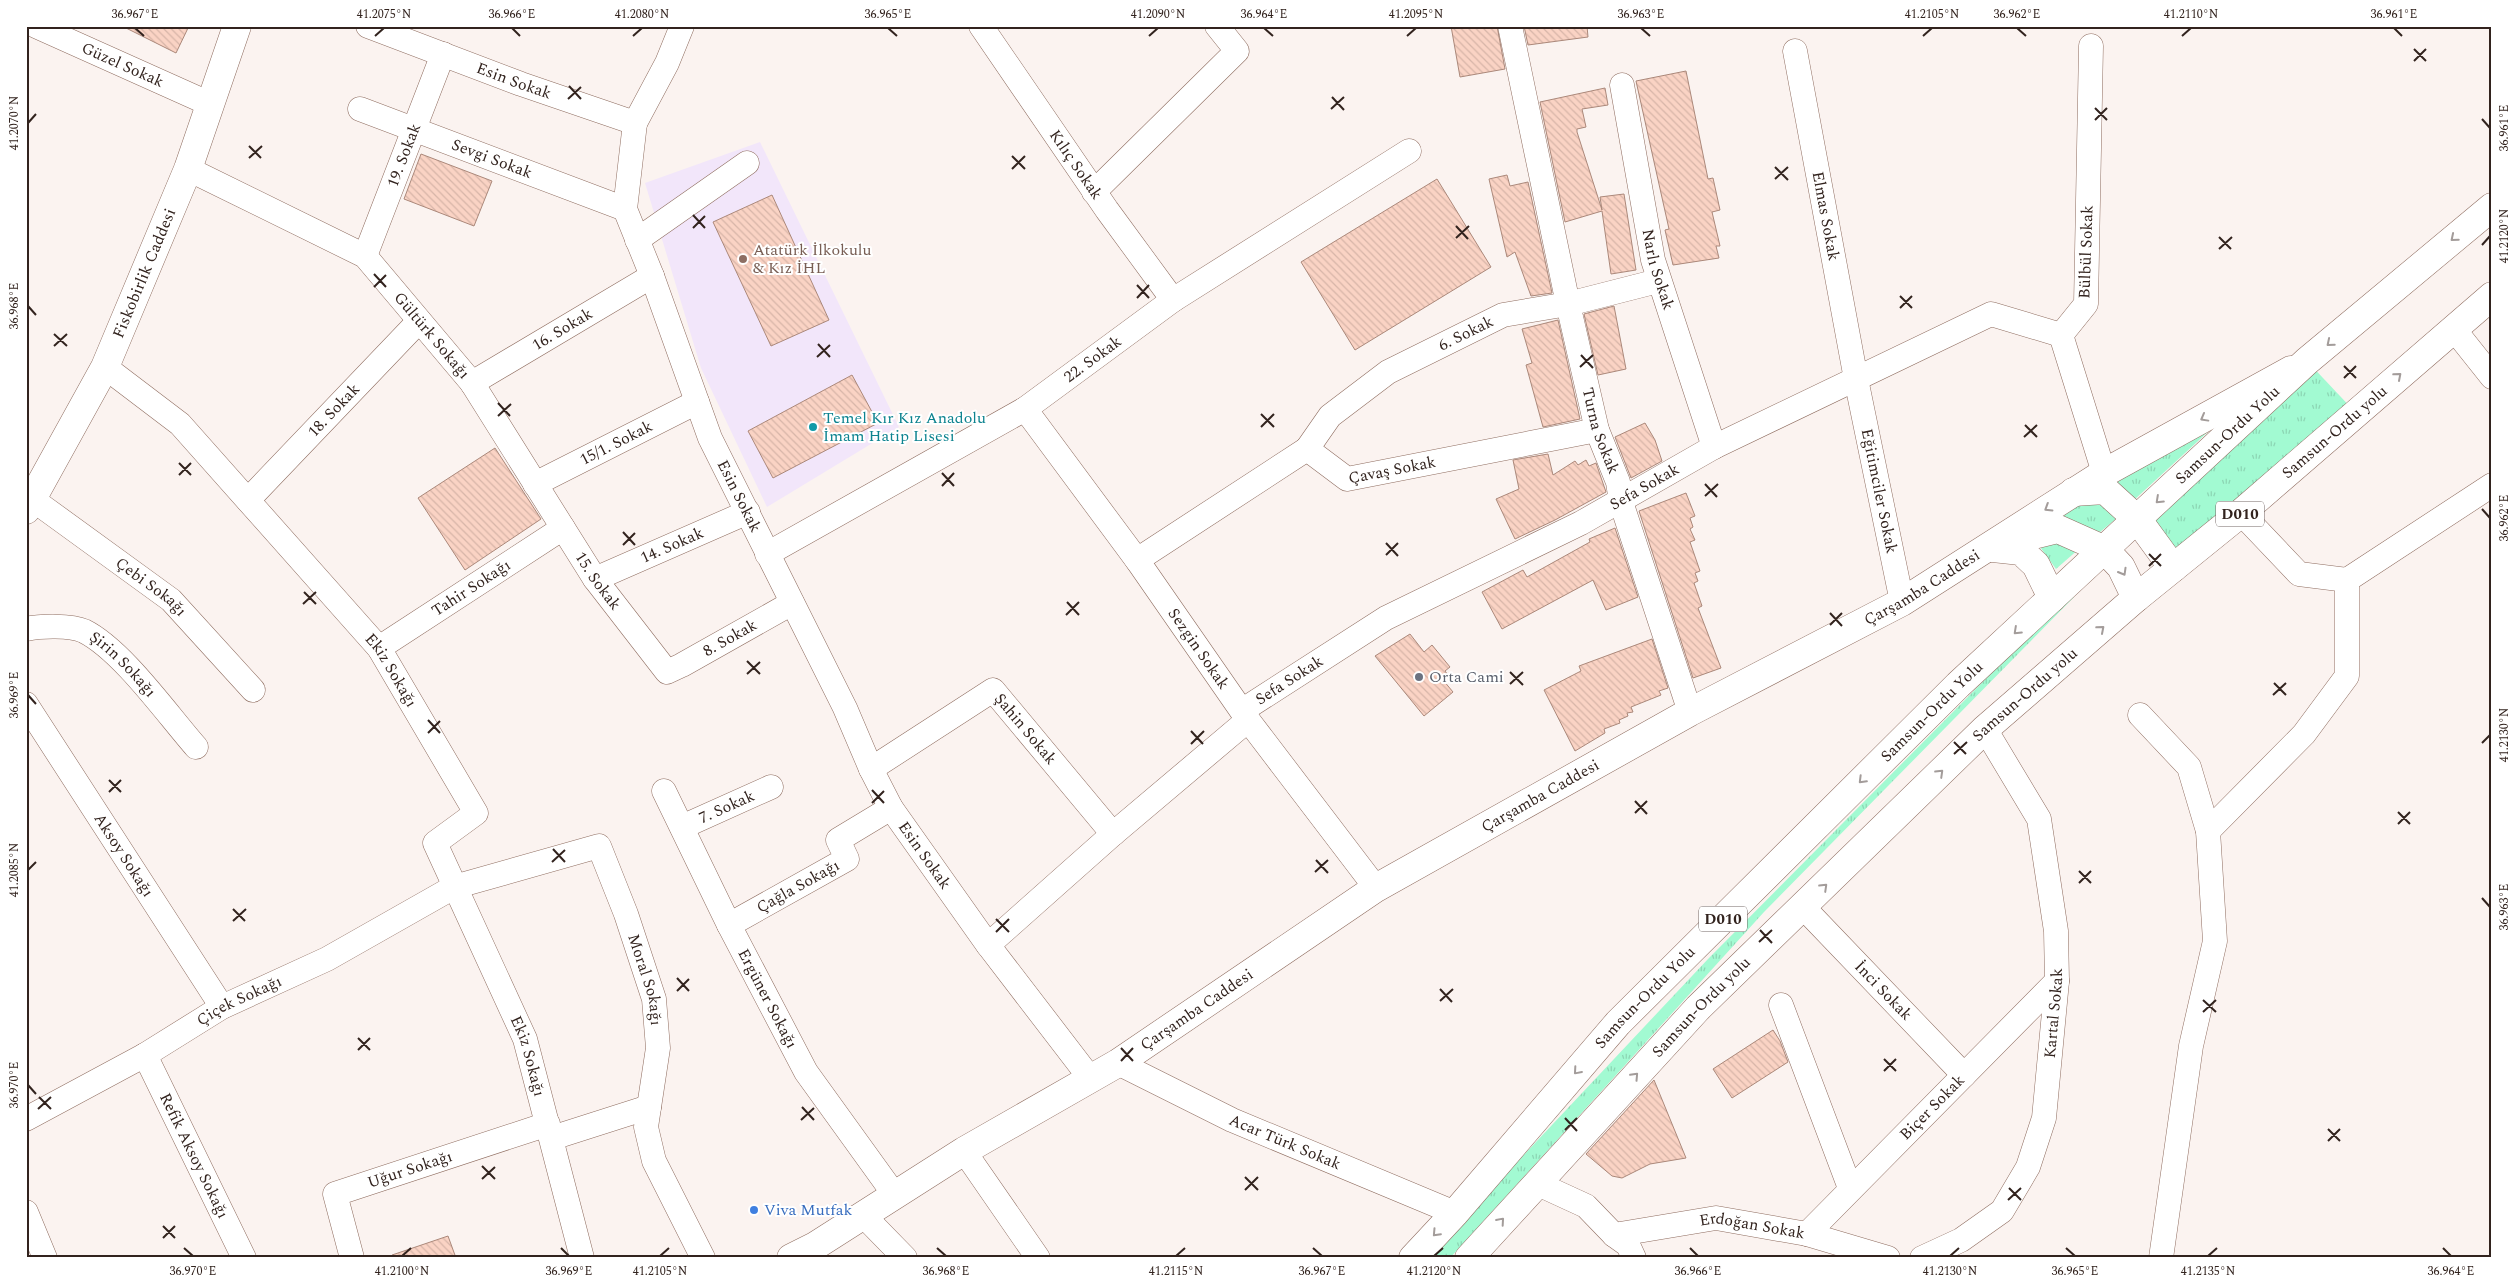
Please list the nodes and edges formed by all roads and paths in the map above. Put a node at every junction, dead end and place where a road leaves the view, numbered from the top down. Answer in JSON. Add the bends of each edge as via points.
{"nodes":[{"id":1,"x":36,"y":26,"type":"edge"},
{"id":2,"x":237,"y":26,"type":"edge"},
{"id":3,"x":368,"y":26,"type":"edge"},
{"id":4,"x":682,"y":26,"type":"edge"},
{"id":5,"x":981,"y":26,"type":"edge"},
{"id":6,"x":1217,"y":26,"type":"edge"},
{"id":7,"x":1510,"y":26,"type":"edge"},
{"id":8,"x":2091,"y":46,"type":"dead end"},
{"id":9,"x":1795,"y":51,"type":"dead end"},
{"id":10,"x":443,"y":54,"type":"junction"},
{"id":11,"x":1622,"y":85,"type":"dead end"},
{"id":12,"x":210,"y":104,"type":"junction"},
{"id":13,"x":360,"y":108,"type":"dead end"},
{"id":14,"x":636,"y":123,"type":"junction"},
{"id":15,"x":416,"y":130,"type":"junction"},
{"id":16,"x":1409,"y":151,"type":"dead end"},
{"id":17,"x":747,"y":163,"type":"dead end"},
{"id":18,"x":188,"y":169,"type":"junction"},
{"id":19,"x":1094,"y":192,"type":"junction"},
{"id":20,"x":2492,"y":207,"type":"edge"},
{"id":21,"x":625,"y":209,"type":"junction"},
{"id":22,"x":637,"y":240,"type":"junction"},
{"id":23,"x":365,"y":256,"type":"junction"},
{"id":24,"x":652,"y":276,"type":"junction"},
{"id":25,"x":1658,"y":281,"type":"junction"},
{"id":26,"x":2492,"y":296,"type":"edge"},
{"id":27,"x":1173,"y":300,"type":"junction"},
{"id":28,"x":1568,"y":304,"type":"junction"},
{"id":29,"x":419,"y":321,"type":"junction"},
{"id":30,"x":2452,"y":328,"type":"junction"},
{"id":31,"x":2061,"y":335,"type":"junction"},
{"id":32,"x":2307,"y":361,"type":"junction"},
{"id":33,"x":105,"y":368,"type":"junction"},
{"id":34,"x":2492,"y":377,"type":"edge"},
{"id":35,"x":1856,"y":379,"type":"junction"},
{"id":36,"x":472,"y":383,"type":"junction"},
{"id":37,"x":697,"y":402,"type":"junction"},
{"id":38,"x":1025,"y":408,"type":"junction"},
{"id":39,"x":1597,"y":430,"type":"junction"},
{"id":40,"x":1714,"y":447,"type":"junction"},
{"id":41,"x":1307,"y":449,"type":"junction"},
{"id":42,"x":2104,"y":473,"type":"junction"},
{"id":43,"x":536,"y":484,"type":"junction"},
{"id":44,"x":2492,"y":485,"type":"edge"},
{"id":45,"x":2072,"y":492,"type":"junction"},
{"id":46,"x":248,"y":500,"type":"junction"},
{"id":47,"x":1621,"y":502,"type":"junction"},
{"id":48,"x":29,"y":504,"type":"edge"},
{"id":49,"x":748,"y":512,"type":"junction"},
{"id":50,"x":2241,"y":513,"type":"junction"},
{"id":51,"x":2138,"y":520,"type":"junction"},
{"id":52,"x":563,"y":528,"type":"junction"},
{"id":53,"x":1986,"y":547,"type":"junction"},
{"id":54,"x":2105,"y":550,"type":"junction"},
{"id":55,"x":767,"y":554,"type":"junction"},
{"id":56,"x":1137,"y":560,"type":"junction"},
{"id":57,"x":2173,"y":568,"type":"junction"},
{"id":58,"x":596,"y":579,"type":"junction"},
{"id":59,"x":2347,"y":580,"type":"junction"},
{"id":60,"x":2052,"y":598,"type":"junction"},
{"id":61,"x":2136,"y":598,"type":"junction"},
{"id":62,"x":1902,"y":602,"type":"junction"},
{"id":63,"x":792,"y":603,"type":"junction"},
{"id":64,"x":26,"y":629,"type":"edge"},
{"id":65,"x":379,"y":648,"type":"junction"},
{"id":66,"x":667,"y":672,"type":"joint"},
{"id":67,"x":253,"y":690,"type":"dead end"},
{"id":68,"x":26,"y":704,"type":"edge"},
{"id":69,"x":1690,"y":712,"type":"junction"},
{"id":70,"x":1246,"y":715,"type":"junction"},
{"id":71,"x":2140,"y":716,"type":"dead end"},
{"id":72,"x":1985,"y":730,"type":"junction"},
{"id":73,"x":196,"y":748,"type":"dead end"},
{"id":74,"x":871,"y":769,"type":"junction"},
{"id":75,"x":772,"y":787,"type":"dead end"},
{"id":76,"x":664,"y":791,"type":"dead end"},
{"id":77,"x":891,"y":808,"type":"junction"},
{"id":78,"x":682,"y":827,"type":"junction"},
{"id":79,"x":2208,"y":831,"type":"junction"},
{"id":80,"x":1113,"y":834,"type":"junction"},
{"id":81,"x":454,"y":887,"type":"junction"},
{"id":82,"x":1376,"y":888,"type":"junction"},
{"id":83,"x":1803,"y":907,"type":"junction"},
{"id":84,"x":729,"y":925,"type":"junction"},
{"id":85,"x":988,"y":944,"type":"junction"},
{"id":86,"x":2057,"y":981,"type":"junction"},
{"id":87,"x":1781,"y":1005,"type":"dead end"},
{"id":88,"x":222,"y":1007,"type":"junction"},
{"id":89,"x":145,"y":1055,"type":"junction"},
{"id":90,"x":1118,"y":1063,"type":"junction"},
{"id":91,"x":1964,"y":1075,"type":"junction"},
{"id":92,"x":1090,"y":1078,"type":"junction"},
{"id":93,"x":649,"y":1107,"type":"junction"},
{"id":94,"x":26,"y":1119,"type":"edge"},
{"id":95,"x":550,"y":1131,"type":"junction"},
{"id":96,"x":964,"y":1151,"type":"junction"},
{"id":97,"x":1536,"y":1183,"type":"junction"},
{"id":98,"x":1850,"y":1188,"type":"junction"},
{"id":99,"x":894,"y":1194,"type":"junction"},
{"id":100,"x":26,"y":1212,"type":"edge"},
{"id":101,"x":1455,"y":1213,"type":"junction"},
{"id":102,"x":862,"y":1215,"type":"junction"},
{"id":103,"x":1614,"y":1234,"type":"junction"},
{"id":104,"x":1807,"y":1234,"type":"junction"},
{"id":105,"x":45,"y":1258,"type":"edge"},
{"id":106,"x":244,"y":1258,"type":"edge"},
{"id":107,"x":352,"y":1258,"type":"edge"},
{"id":108,"x":582,"y":1258,"type":"edge"},
{"id":109,"x":703,"y":1258,"type":"edge"},
{"id":110,"x":791,"y":1258,"type":"edge"},
{"id":111,"x":905,"y":1258,"type":"edge"},
{"id":112,"x":1038,"y":1258,"type":"edge"},
{"id":113,"x":1413,"y":1258,"type":"edge"},
{"id":114,"x":1469,"y":1258,"type":"edge"},
{"id":115,"x":1634,"y":1258,"type":"edge"},
{"id":116,"x":1888,"y":1258,"type":"edge"},
{"id":117,"x":1922,"y":1258,"type":"edge"},
{"id":118,"x":2161,"y":1258,"type":"edge"}],
"edges":[{"from":1,"to":12,"type":"street","name":"Güzel Sokak"},
{"from":2,"to":12,"type":"main road","name":"Fiskobirlik Caddesi"},
{"from":3,"to":10,"type":"street","name":"Esin Sokak"},
{"from":4,"to":14,"type":"street"},
{"from":5,"to":19,"type":"street","name":"Kılıç Sokak"},
{"from":6,"to":19,"type":"street","via":[[1237,51]]},
{"from":7,"to":28,"type":"street","name":"Turna Sokak"},
{"from":8,"to":31,"type":"street","name":"Bülbül Sokak","via":[[2086,304]]},
{"from":9,"to":35,"type":"street","name":"Elmas Sokak"},
{"from":10,"to":14,"type":"street","name":"Esin Sokak"},
{"from":10,"to":15,"type":"street","name":"19. Sokak"},
{"from":11,"to":25,"type":"street","name":"Narlı Sokak"},
{"from":12,"to":18,"type":"main road","name":"Fiskobirlik Caddesi"},
{"from":13,"to":15,"type":"street","name":"Sevgi Sokak"},
{"from":14,"to":21,"type":"street","name":"Esin Sokak"},
{"from":15,"to":21,"type":"street","name":"Sevgi Sokak"},
{"from":15,"to":23,"type":"street","name":"19. Sokak"},
{"from":16,"to":27,"type":"street","name":"22. Sokak"},
{"from":17,"to":22,"type":"street"},
{"from":18,"to":23,"type":"street","name":"Gültürk Sokağı"},
{"from":18,"to":33,"type":"main road","name":"Fiskobirlik Caddesi"},
{"from":19,"to":27,"type":"street","name":"Kılıç Sokak"},
{"from":20,"to":32,"type":"main road","name":"Samsun-Ordu Yolu","number":"D010","one_way":true},
{"from":21,"to":22,"type":"street","name":"Esin Sokak"},
{"from":22,"to":24,"type":"street","name":"Esin Sokak"},
{"from":23,"to":29,"type":"street","name":"Gültürk Sokağı"},
{"from":24,"to":36,"type":"street","name":"16. Sokak"},
{"from":24,"to":37,"type":"street","name":"Esin Sokak"},
{"from":25,"to":28,"type":"street","name":"6. Sokak"},
{"from":25,"to":40,"type":"street","name":"Narlı Sokak"},
{"from":26,"to":30,"type":"main road","name":"Samsun-Ordu yolu","number":"D010"},
{"from":27,"to":38,"type":"street","name":"22. Sokak"},
{"from":28,"to":39,"type":"street","name":"Turna Sokak"},
{"from":28,"to":41,"type":"street","name":"6. Sokak","via":[[1503,315],[1388,372],[1330,416]]},
{"from":29,"to":36,"type":"street","name":"Gültürk Sokağı"},
{"from":29,"to":46,"type":"street","name":"18. Sokak"},
{"from":30,"to":34,"type":"street"},
{"from":50,"to":30,"type":"main road","name":"Samsun-Ordu yolu","number":"D010","one_way":true},
{"from":31,"to":35,"type":"street","name":"Sefa Sokak","via":[[1991,314]]},
{"from":31,"to":42,"type":"street"},
{"from":32,"to":42,"type":"main road","name":"Çarşamba Caddesi","one_way":true},
{"from":32,"to":51,"type":"main road","name":"Samsun-Ordu Yolu","number":"D010","one_way":true},
{"from":33,"to":46,"type":"street","name":"Ekiz Sokağı","via":[[180,424]]},
{"from":33,"to":48,"type":"main road","name":"Fiskobirlik Caddesi"},
{"from":35,"to":40,"type":"street","name":"Sefa Sokak"},
{"from":35,"to":62,"type":"street","name":"Eğitimciler Sokak"},
{"from":36,"to":43,"type":"street","name":"Gültürk Sokağı"},
{"from":37,"to":43,"type":"street","name":"15/1. Sokak"},
{"from":37,"to":49,"type":"street","name":"Esin Sokak","via":[[710,438]]},
{"from":38,"to":55,"type":"street","name":"22. Sokak"},
{"from":38,"to":56,"type":"street","name":"Sezgin Sokak"},
{"from":39,"to":41,"type":"street","name":"Çavaş Sokak","via":[[1347,480]]},
{"from":39,"to":47,"type":"street","name":"Turna Sokak","via":[[1618,482]]},
{"from":40,"to":47,"type":"street","name":"Sefa Sokak"},
{"from":41,"to":56,"type":"street"},
{"from":42,"to":45,"type":"main road","name":"Çarşamba Caddesi"},
{"from":43,"to":52,"type":"street","name":"15. Sokak"},
{"from":44,"to":59,"type":"street"},
{"from":45,"to":51,"type":"main road","via":[[2105,490]]},
{"from":45,"to":53,"type":"main road","name":"Çarşamba Caddesi","one_way":true},
{"from":46,"to":65,"type":"street","name":"Ekiz Sokağı"},
{"from":47,"to":69,"type":"street","name":"Turna Sokak"},
{"from":47,"to":70,"type":"street","name":"Sefa Sokak","via":[[1386,618]]},
{"from":48,"to":67,"type":"street","name":"Çebi Sokağı","via":[[171,600]]},
{"from":49,"to":55,"type":"street","name":"Esin Sokak"},
{"from":49,"to":58,"type":"street","name":"14. Sokak"},
{"from":50,"to":57,"type":"main road","name":"Samsun-Ordu yolu","number":"D010"},
{"from":50,"to":59,"type":"street","via":[[2299,574]]},
{"from":51,"to":54,"type":"main road","name":"Samsun-Ordu Yolu","number":"D010"},
{"from":51,"to":57,"type":"main road"},
{"from":52,"to":58,"type":"street","name":"15. Sokak"},
{"from":52,"to":65,"type":"street","name":"Tahir Sokağı"},
{"from":53,"to":54,"type":"main road","via":[[2058,529]]},
{"from":53,"to":60,"type":"main road","via":[[2021,551],[2036,565]]},
{"from":53,"to":62,"type":"main road","name":"Çarşamba Caddesi"},
{"from":54,"to":60,"type":"main road","name":"Samsun-Ordu Yolu","number":"D010"},
{"from":54,"to":61,"type":"main road","one_way":true,"via":[[2121,567]]},
{"from":55,"to":63,"type":"street","name":"Esin Sokak"},
{"from":56,"to":70,"type":"street","name":"Sezgin Sokak"},
{"from":57,"to":61,"type":"main road","name":"Samsun-Ordu yolu","number":"D010"},
{"from":58,"to":66,"type":"street","name":"15. Sokak"},
{"from":59,"to":79,"type":"street","via":[[2347,676],[2304,734]]},
{"from":60,"to":101,"type":"main road","name":"Samsun-Ordu Yolu","number":"D010","one_way":true,"via":[[1958,685],[1618,1023]]},
{"from":72,"to":61,"type":"main road","name":"Samsun-Ordu yolu","number":"D010","one_way":true},
{"from":62,"to":69,"type":"main road","name":"Çarşamba Caddesi"},
{"from":63,"to":66,"type":"street","name":"8. Sokak"},
{"from":63,"to":74,"type":"street","name":"Esin Sokak"},
{"from":64,"to":73,"type":"street","name":"Şirin Sokağı","via":[[42,626],[82,630],[114,652]]},
{"from":65,"to":81,"type":"street","name":"Ekiz Sokağı","via":[[476,813],[435,843]]},
{"from":68,"to":88,"type":"street","name":"Aksoy Sokağı"},
{"from":69,"to":82,"type":"main road","name":"Çarşamba Caddesi"},
{"from":70,"to":80,"type":"street","name":"Sefa Sokak"},
{"from":70,"to":82,"type":"street","name":"Sezgin Sokak"},
{"from":71,"to":79,"type":"street","via":[[2189,768]]},
{"from":83,"to":72,"type":"main road","name":"Samsun-Ordu yolu","number":"D010","one_way":true},
{"from":72,"to":86,"type":"street","name":"Kartal Sokak","via":[[2039,819],[2056,930]]},
{"from":74,"to":77,"type":"street","name":"Esin Sokak"},
{"from":74,"to":80,"type":"street","name":"Şahin Sokak","via":[[993,690]]},
{"from":75,"to":78,"type":"street","name":"7. Sokak"},
{"from":76,"to":78,"type":"street","name":"Ergüner Sokağı"},
{"from":77,"to":84,"type":"street","name":"Çağla Sokağı","via":[[838,840],[847,859]]},
{"from":77,"to":85,"type":"street","name":"Esin Sokak"},
{"from":78,"to":84,"type":"street","name":"Ergüner Sokağı"},
{"from":79,"to":118,"type":"street","via":[[2215,941],[2191,1046]]},
{"from":80,"to":85,"type":"street","name":"Sefa Sokak"},
{"from":81,"to":88,"type":"street","name":"Çiçek Sokağı","via":[[328,959]]},
{"from":81,"to":93,"type":"street","name":"Moral Sokağı","via":[[600,846],[654,999],[658,1048]]},
{"from":81,"to":95,"type":"street","name":"Ekiz Sokağı","via":[[526,1039]]},
{"from":82,"to":90,"type":"main road","name":"Çarşamba Caddesi"},
{"from":83,"to":91,"type":"street","name":"İnci Sokak"},
{"from":97,"to":83,"type":"main road","name":"Samsun-Ordu yolu","number":"D010","one_way":true,"via":[[1698,1008]]},
{"from":84,"to":99,"type":"street","name":"Ergüner Sokağı","via":[[806,1072]]},
{"from":85,"to":92,"type":"street","name":"Esin Sokak"},
{"from":86,"to":91,"type":"street","name":"Biçer Sokak"},
{"from":86,"to":117,"type":"street","name":"Kartal Sokak","via":[[2044,1118],[2028,1167],[2002,1210],[1962,1240]]},
{"from":87,"to":98,"type":"street"},
{"from":88,"to":89,"type":"street","name":"Çiçek Sokağı"},
{"from":89,"to":94,"type":"street","name":"Çiçek Sokağı"},
{"from":89,"to":106,"type":"street","name":"Refik Aksoy Sokağı"},
{"from":90,"to":92,"type":"main road","name":"Çarşamba Caddesi"},
{"from":90,"to":101,"type":"street","name":"Acar Türk Sokak","via":[[1232,1120]]},
{"from":91,"to":98,"type":"street","name":"Biçer Sokak"},
{"from":92,"to":96,"type":"main road","name":"Çarşamba Caddesi"},
{"from":93,"to":95,"type":"street","name":"Uğur Sokağı"},
{"from":93,"to":109,"type":"street","name":"Moral Sokağı","via":[[646,1127],[654,1162]]},
{"from":95,"to":107,"type":"street","name":"Uğur Sokağı","via":[[335,1194]]},
{"from":95,"to":108,"type":"street","name":"Ekiz Sokağı"},
{"from":96,"to":99,"type":"main road","name":"Çarşamba Caddesi"},
{"from":96,"to":112,"type":"street"},
{"from":97,"to":103,"type":"street","via":[[1586,1206]]},
{"from":114,"to":97,"type":"main road","name":"Samsun-Ordu yolu","number":"D010","one_way":true},
{"from":98,"to":104,"type":"street","name":"Biçer Sokak"},
{"from":99,"to":102,"type":"main road","name":"Çarşamba Caddesi"},
{"from":100,"to":105,"type":"street"},
{"from":101,"to":113,"type":"main road","name":"Samsun-Ordu Yolu","number":"D010","one_way":true},
{"from":102,"to":110,"type":"main road","name":"Çarşamba Caddesi"},
{"from":102,"to":111,"type":"street"},
{"from":103,"to":104,"type":"street","name":"Erdoğan Sokak","via":[[1716,1218]]},
{"from":103,"to":115,"type":"street","via":[[1628,1245]]},
{"from":104,"to":116,"type":"street","name":"Erdoğan Sokak"}]}
